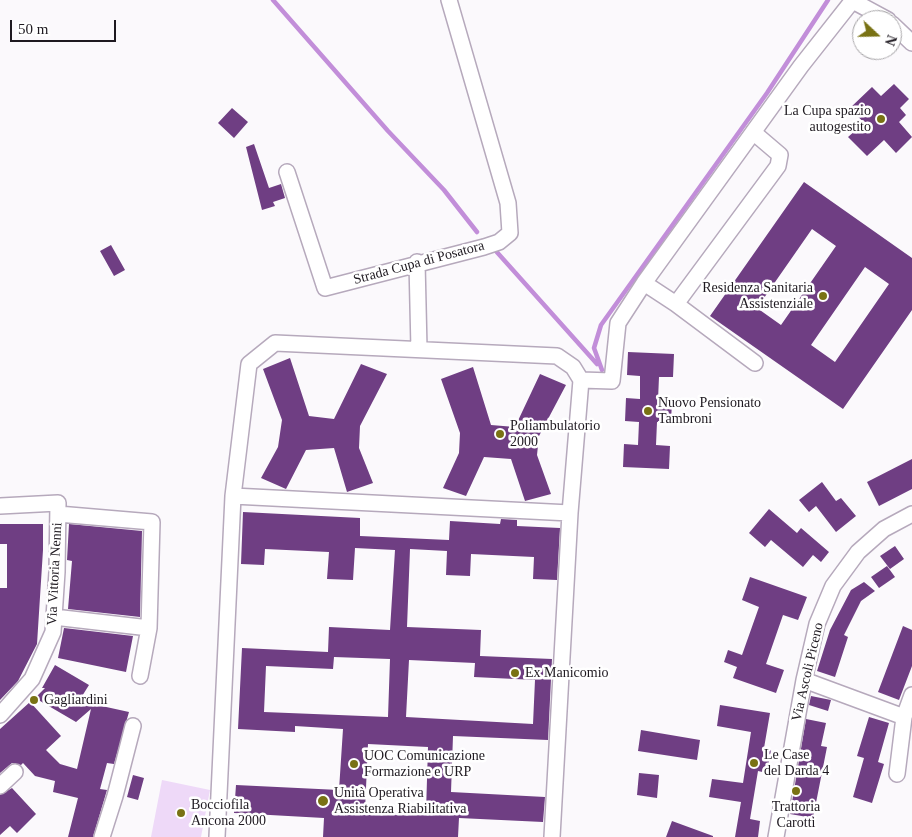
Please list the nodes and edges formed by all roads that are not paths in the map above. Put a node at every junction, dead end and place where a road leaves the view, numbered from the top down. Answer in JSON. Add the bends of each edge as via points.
{"nodes":[{"id":1,"x":450,"y":0,"type":"edge"},
{"id":2,"x":852,"y":0,"type":"edge"},
{"id":3,"x":870,"y":10,"type":"edge"},
{"id":4,"x":902,"y":34,"type":"edge"},
{"id":5,"x":912,"y":43,"type":"edge"},
{"id":6,"x":753,"y":132,"type":"junction"},
{"id":7,"x":287,"y":172,"type":"dead end"},
{"id":8,"x":417,"y":262,"type":"junction"},
{"id":9,"x":644,"y":284,"type":"junction"},
{"id":10,"x":676,"y":304,"type":"junction"},
{"id":11,"x":419,"y":350,"type":"junction"},
{"id":12,"x":755,"y":363,"type":"dead end"},
{"id":13,"x":581,"y":380,"type":"junction"},
{"id":14,"x":233,"y":496,"type":"junction"},
{"id":15,"x":0,"y":506,"type":"edge"},
{"id":16,"x":570,"y":513,"type":"junction"},
{"id":17,"x":58,"y":514,"type":"junction"},
{"id":18,"x":912,"y":514,"type":"edge"},
{"id":19,"x":54,"y":617,"type":"junction"},
{"id":20,"x":148,"y":628,"type":"junction"},
{"id":21,"x":140,"y":676,"type":"dead end"},
{"id":22,"x":804,"y":680,"type":"junction"},
{"id":23,"x":912,"y":695,"type":"edge"},
{"id":24,"x":0,"y":716,"type":"edge"},
{"id":25,"x":904,"y":717,"type":"junction"},
{"id":26,"x":133,"y":726,"type":"dead end"},
{"id":27,"x":15,"y":772,"type":"dead end"},
{"id":28,"x":896,"y":774,"type":"dead end"},
{"id":29,"x":0,"y":786,"type":"edge"},
{"id":30,"x":102,"y":837,"type":"edge"},
{"id":31,"x":216,"y":837,"type":"edge"},
{"id":32,"x":552,"y":837,"type":"edge"},
{"id":33,"x":776,"y":837,"type":"edge"}],
"edges":[{"from":1,"to":8,"type":"street","name":"Strada Cupa di Posatora","via":[[508,203],[510,233],[499,242],[484,247]]},
{"from":2,"to":3,"type":"street"},
{"from":2,"to":6,"type":"street"},
{"from":4,"to":5,"type":"street"},
{"from":6,"to":9,"type":"street"},
{"from":6,"to":10,"type":"street","via":[[780,155],[778,166]]},
{"from":7,"to":8,"type":"street","name":"Strada Cupa di Posatora","via":[[325,288]]},
{"from":8,"to":11,"type":"street"},
{"from":9,"to":10,"type":"street"},
{"from":9,"to":13,"type":"street","via":[[618,323],[612,381]]},
{"from":10,"to":12,"type":"street"},
{"from":11,"to":13,"type":"street","via":[[557,356],[573,367]]},
{"from":11,"to":14,"type":"street","via":[[275,343],[249,364]]},
{"from":13,"to":16,"type":"street"},
{"from":14,"to":16,"type":"street"},
{"from":14,"to":31,"type":"street"},
{"from":15,"to":17,"type":"street","name":"Via Vittoria Nenni","via":[[58,504]]},
{"from":16,"to":32,"type":"street"},
{"from":17,"to":19,"type":"street","name":"Via Vittoria Nenni"},
{"from":17,"to":20,"type":"street","via":[[152,522]]},
{"from":18,"to":22,"type":"street","name":"Via Ascoli Piceno","via":[[884,529],[858,552],[833,586],[817,624]]},
{"from":19,"to":20,"type":"street"},
{"from":19,"to":24,"type":"street","name":"Via Vittoria Nenni","via":[[53,632],[32,679]]},
{"from":20,"to":21,"type":"street"},
{"from":22,"to":25,"type":"street"},
{"from":22,"to":33,"type":"street","name":"Via Ascoli Piceno"},
{"from":23,"to":25,"type":"street"},
{"from":25,"to":28,"type":"street"},
{"from":26,"to":30,"type":"street"},
{"from":27,"to":29,"type":"street"}]}
